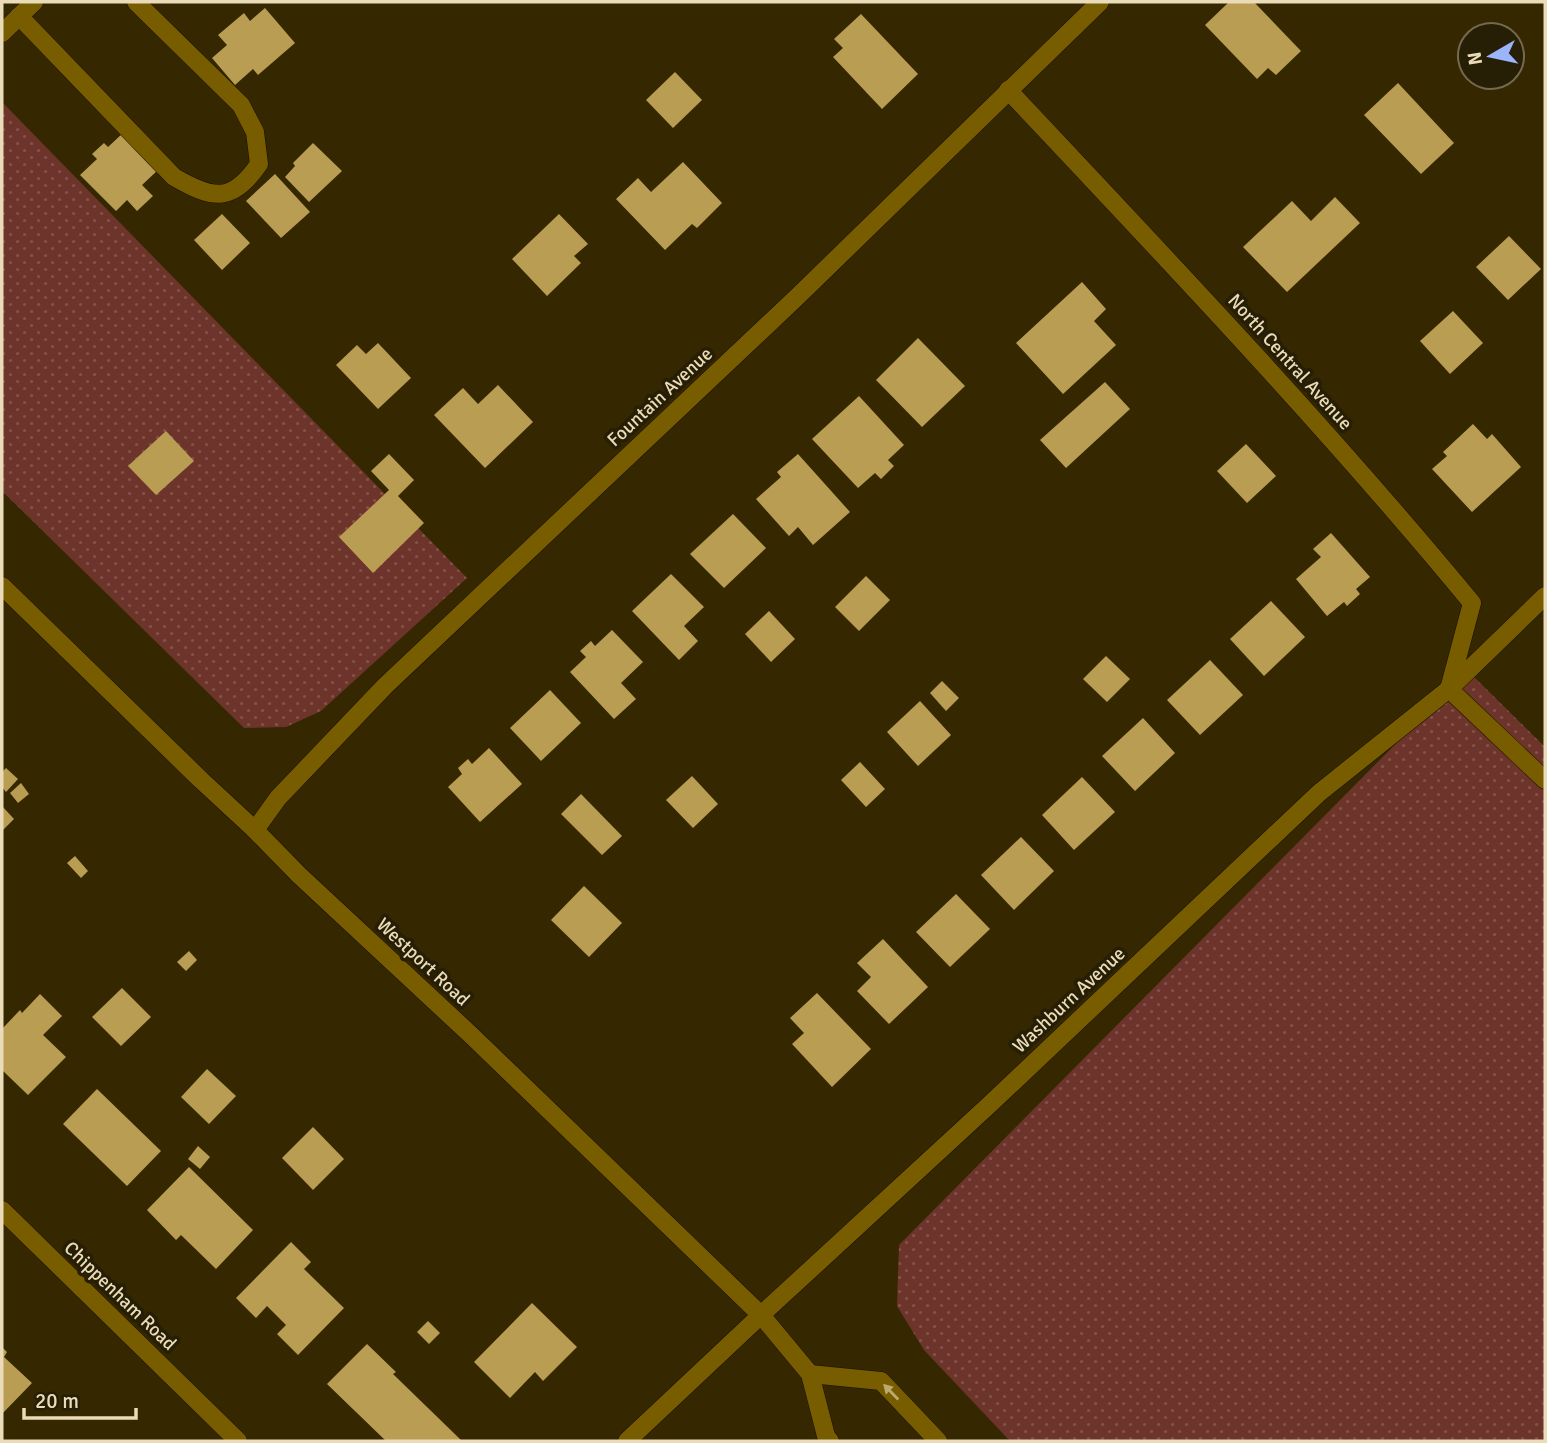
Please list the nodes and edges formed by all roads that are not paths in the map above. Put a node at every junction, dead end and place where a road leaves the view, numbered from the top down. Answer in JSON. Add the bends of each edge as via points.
{"nodes":[{"id":1,"x":34,"y":2,"type":"edge"},
{"id":2,"x":136,"y":2,"type":"edge"},
{"id":3,"x":1100,"y":2,"type":"edge"},
{"id":4,"x":19,"y":16,"type":"junction"},
{"id":5,"x":2,"y":33,"type":"edge"},
{"id":6,"x":1008,"y":90,"type":"junction"},
{"id":7,"x":2,"y":586,"type":"edge"},
{"id":8,"x":1545,"y":596,"type":"edge"},
{"id":9,"x":1449,"y":689,"type":"junction"},
{"id":10,"x":1545,"y":780,"type":"edge"},
{"id":11,"x":255,"y":830,"type":"junction"},
{"id":12,"x":2,"y":1210,"type":"edge"},
{"id":13,"x":761,"y":1315,"type":"junction"},
{"id":14,"x":810,"y":1374,"type":"junction"},
{"id":15,"x":238,"y":1441,"type":"edge"},
{"id":16,"x":627,"y":1441,"type":"edge"},
{"id":17,"x":830,"y":1441,"type":"edge"},
{"id":18,"x":938,"y":1441,"type":"edge"}],
"edges":[{"from":1,"to":4,"type":"street"},
{"from":2,"to":4,"type":"street","via":[[241,105],[256,132],[259,164],[247,182],[225,194],[200,192],[173,177]]},
{"from":3,"to":6,"type":"street","name":"Fountain Avenue"},
{"from":4,"to":5,"type":"street"},
{"from":6,"to":9,"type":"street","name":"North Central Avenue","via":[[1203,296],[1401,516],[1472,603]]},
{"from":6,"to":11,"type":"street","name":"Fountain Avenue","via":[[797,297],[385,686],[278,798]]},
{"from":7,"to":11,"type":"street","name":"Westport Road"},
{"from":8,"to":9,"type":"street","name":"Washburn Avenue"},
{"from":9,"to":10,"type":"street"},
{"from":9,"to":13,"type":"street","name":"Washburn Avenue","via":[[1319,793]]},
{"from":11,"to":13,"type":"street","name":"Westport Road"},
{"from":12,"to":15,"type":"street","name":"Chippenham Road"},
{"from":13,"to":14,"type":"street","name":"Westport Road"},
{"from":13,"to":16,"type":"street","name":"Washburn Avenue"},
{"from":14,"to":17,"type":"street","name":"Westport Road"},
{"from":18,"to":14,"type":"street","one_way":true,"via":[[881,1381]]}]}
